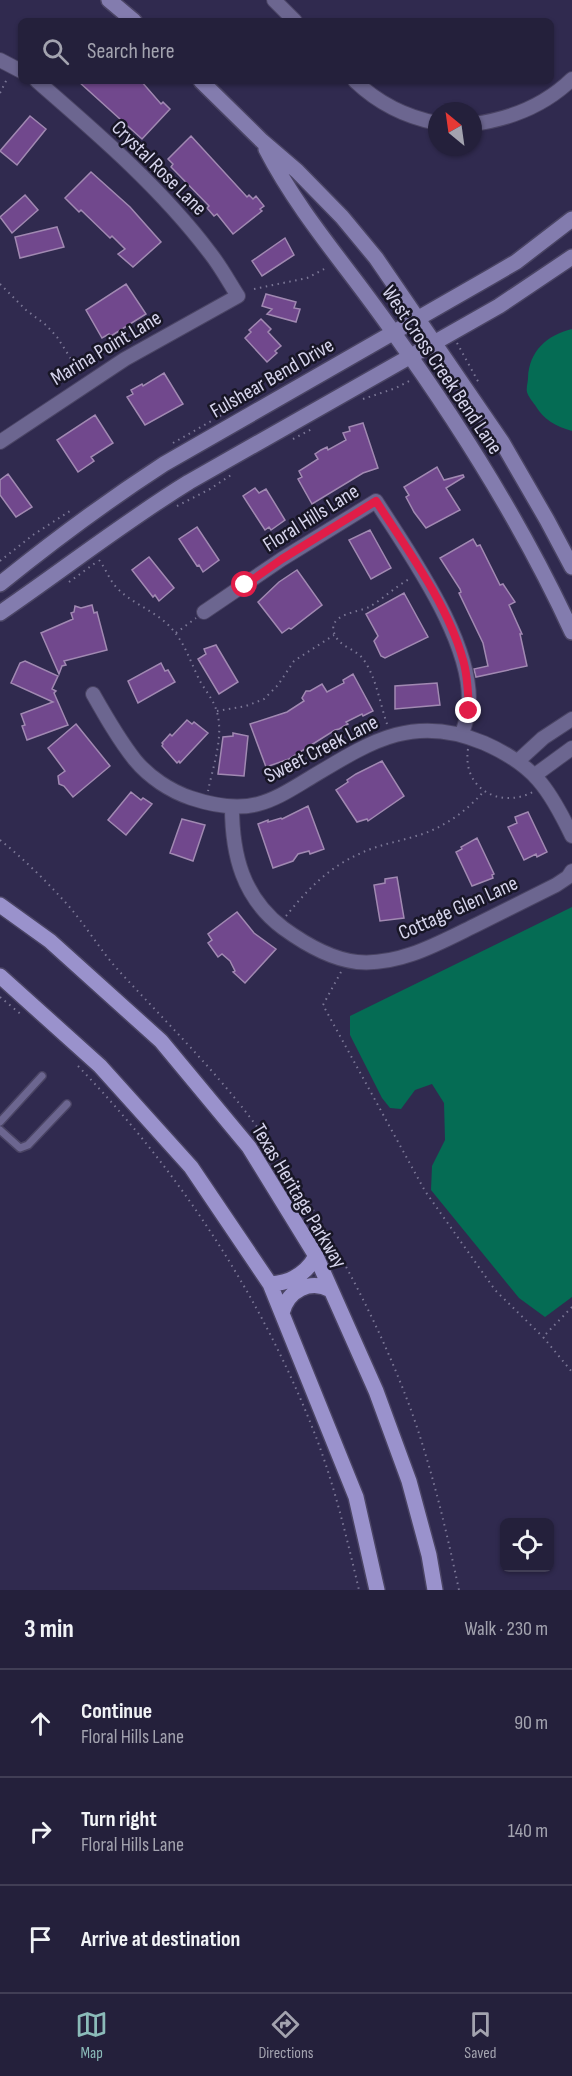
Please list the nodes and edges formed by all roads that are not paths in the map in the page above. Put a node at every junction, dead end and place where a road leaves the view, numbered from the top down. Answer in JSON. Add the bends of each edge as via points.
{"nodes":[{"id":1,"x":109,"y":0,"type":"edge"},
{"id":2,"x":274,"y":0,"type":"edge"},
{"id":3,"x":130,"y":18,"type":"edge"},
{"id":4,"x":292,"y":18,"type":"edge"},
{"id":5,"x":0,"y":60,"type":"edge"},
{"id":6,"x":17,"y":69,"type":"edge"},
{"id":7,"x":572,"y":79,"type":"edge"},
{"id":8,"x":39,"y":84,"type":"edge"},
{"id":9,"x":204,"y":84,"type":"edge"},
{"id":10,"x":359,"y":84,"type":"edge"},
{"id":11,"x":428,"y":120,"type":"edge"},
{"id":12,"x":482,"y":122,"type":"edge"},
{"id":13,"x":262,"y":141,"type":"junction"},
{"id":14,"x":572,"y":219,"type":"edge"},
{"id":15,"x":572,"y":257,"type":"edge"},
{"id":16,"x":238,"y":296,"type":"joint"},
{"id":17,"x":419,"y":319,"type":"junction"},
{"id":18,"x":394,"y":333,"type":"junction"},
{"id":19,"x":435,"y":342,"type":"junction"},
{"id":20,"x":410,"y":356,"type":"junction"},
{"id":21,"x":0,"y":442,"type":"edge"},
{"id":22,"x":128,"y":487,"type":"junction"},
{"id":23,"x":145,"y":509,"type":"junction"},
{"id":24,"x":572,"y":567,"type":"edge"},
{"id":25,"x":0,"y":584,"type":"edge"},
{"id":26,"x":204,"y":612,"type":"road end"},
{"id":27,"x":0,"y":613,"type":"edge"},
{"id":28,"x":572,"y":632,"type":"edge"},
{"id":29,"x":93,"y":694,"type":"dead end"},
{"id":30,"x":572,"y":719,"type":"edge"},
{"id":31,"x":467,"y":736,"type":"junction"},
{"id":32,"x":572,"y":748,"type":"edge"},
{"id":33,"x":518,"y":761,"type":"junction"},
{"id":34,"x":539,"y":780,"type":"junction"},
{"id":35,"x":232,"y":807,"type":"junction"},
{"id":36,"x":572,"y":836,"type":"edge"},
{"id":37,"x":572,"y":871,"type":"edge"},
{"id":38,"x":0,"y":905,"type":"edge"},
{"id":39,"x":0,"y":976,"type":"edge"},
{"id":40,"x":42,"y":1076,"type":"dead end"},
{"id":41,"x":67,"y":1104,"type":"dead end"},
{"id":42,"x":0,"y":1122,"type":"edge"},
{"id":43,"x":0,"y":1130,"type":"edge"},
{"id":44,"x":316,"y":1256,"type":"junction"},
{"id":45,"x":270,"y":1284,"type":"junction"},
{"id":46,"x":331,"y":1290,"type":"junction"},
{"id":47,"x":282,"y":1313,"type":"junction"},
{"id":48,"x":377,"y":1590,"type":"edge"},
{"id":49,"x":435,"y":1590,"type":"edge"}],
"edges":[{"from":1,"to":3,"type":"main road"},
{"from":2,"to":4,"type":"street"},
{"from":5,"to":6,"type":"street"},
{"from":7,"to":12,"type":"street","via":[[528,110]]},
{"from":8,"to":16,"type":"street","name":"Crystal Rose Lane","via":[[146,180],[184,220]]},
{"from":9,"to":13,"type":"main road","name":"West Cross Creek Bend Lane"},
{"from":10,"to":11,"type":"street","via":[[390,107]]},
{"from":13,"to":17,"type":"main road","name":"West Cross Creek Bend Lane","via":[[342,217]]},
{"from":13,"to":18,"type":"main road","name":"West Cross Creek Bend Lane","via":[[282,180]]},
{"from":14,"to":17,"type":"main road","name":"Fulshear Bend Drive","via":[[516,261]]},
{"from":15,"to":19,"type":"main road"},
{"from":16,"to":21,"type":"street","name":"Marina Point Lane","via":[[125,358]]},
{"from":17,"to":18,"type":"main road","name":"Fulshear Bend Drive"},
{"from":17,"to":19,"type":"main road","name":"West Cross Creek Bend Lane"},
{"from":18,"to":20,"type":"main road","name":"West Cross Creek Bend Lane"},
{"from":18,"to":22,"type":"main road","name":"Fulshear Bend Drive"},
{"from":19,"to":20,"type":"main road"},
{"from":19,"to":24,"type":"main road","name":"West Cross Creek Bend Lane","via":[[502,442]]},
{"from":20,"to":23,"type":"main road"},
{"from":20,"to":28,"type":"main road","name":"West Cross Creek Bend Lane","via":[[476,457]]},
{"from":22,"to":23,"type":"main road"},
{"from":22,"to":25,"type":"main road","name":"Fulshear Bend Drive"},
{"from":23,"to":27,"type":"main road"},
{"from":26,"to":31,"type":"street","name":"Floral Hills Lane","via":[[376,501],[422,572],[464,661]]},
{"from":29,"to":35,"type":"street","name":"Sweet Creek Lane","via":[[136,761],[158,781],[184,795]]},
{"from":30,"to":33,"type":"street"},
{"from":31,"to":33,"type":"street","name":"Sweet Creek Lane"},
{"from":31,"to":35,"type":"street","name":"Sweet Creek Lane","via":[[417,730],[391,736],[360,749],[281,796]]},
{"from":32,"to":34,"type":"street"},
{"from":33,"to":34,"type":"street","name":"Sweet Creek Lane"},
{"from":34,"to":36,"type":"street","name":"Sweet Creek Lane"},
{"from":35,"to":37,"type":"street","name":"Cottage Glen Lane","via":[[232,835],[244,881],[258,904],[301,941],[357,962],[391,960],[422,951],[556,885]]},
{"from":38,"to":44,"type":"main road","name":"Texas Heritage Parkway","via":[[50,941],[161,1041],[249,1147]]},
{"from":39,"to":45,"type":"main road","via":[[100,1066],[191,1167]]},
{"from":40,"to":42,"type":"lane"},
{"from":41,"to":43,"type":"lane","via":[[28,1145],[20,1148]]},
{"from":44,"to":45,"type":"main road","via":[[308,1269],[295,1278]]},
{"from":44,"to":46,"type":"main road","name":"Texas Heritage Parkway"},
{"from":45,"to":47,"type":"main road"},
{"from":46,"to":47,"type":"main road","via":[[314,1285],[302,1288],[291,1295]]},
{"from":46,"to":49,"type":"main road","name":"Texas Heritage Parkway","via":[[376,1390],[409,1481]]},
{"from":47,"to":48,"type":"main road","via":[[356,1497]]}]}
